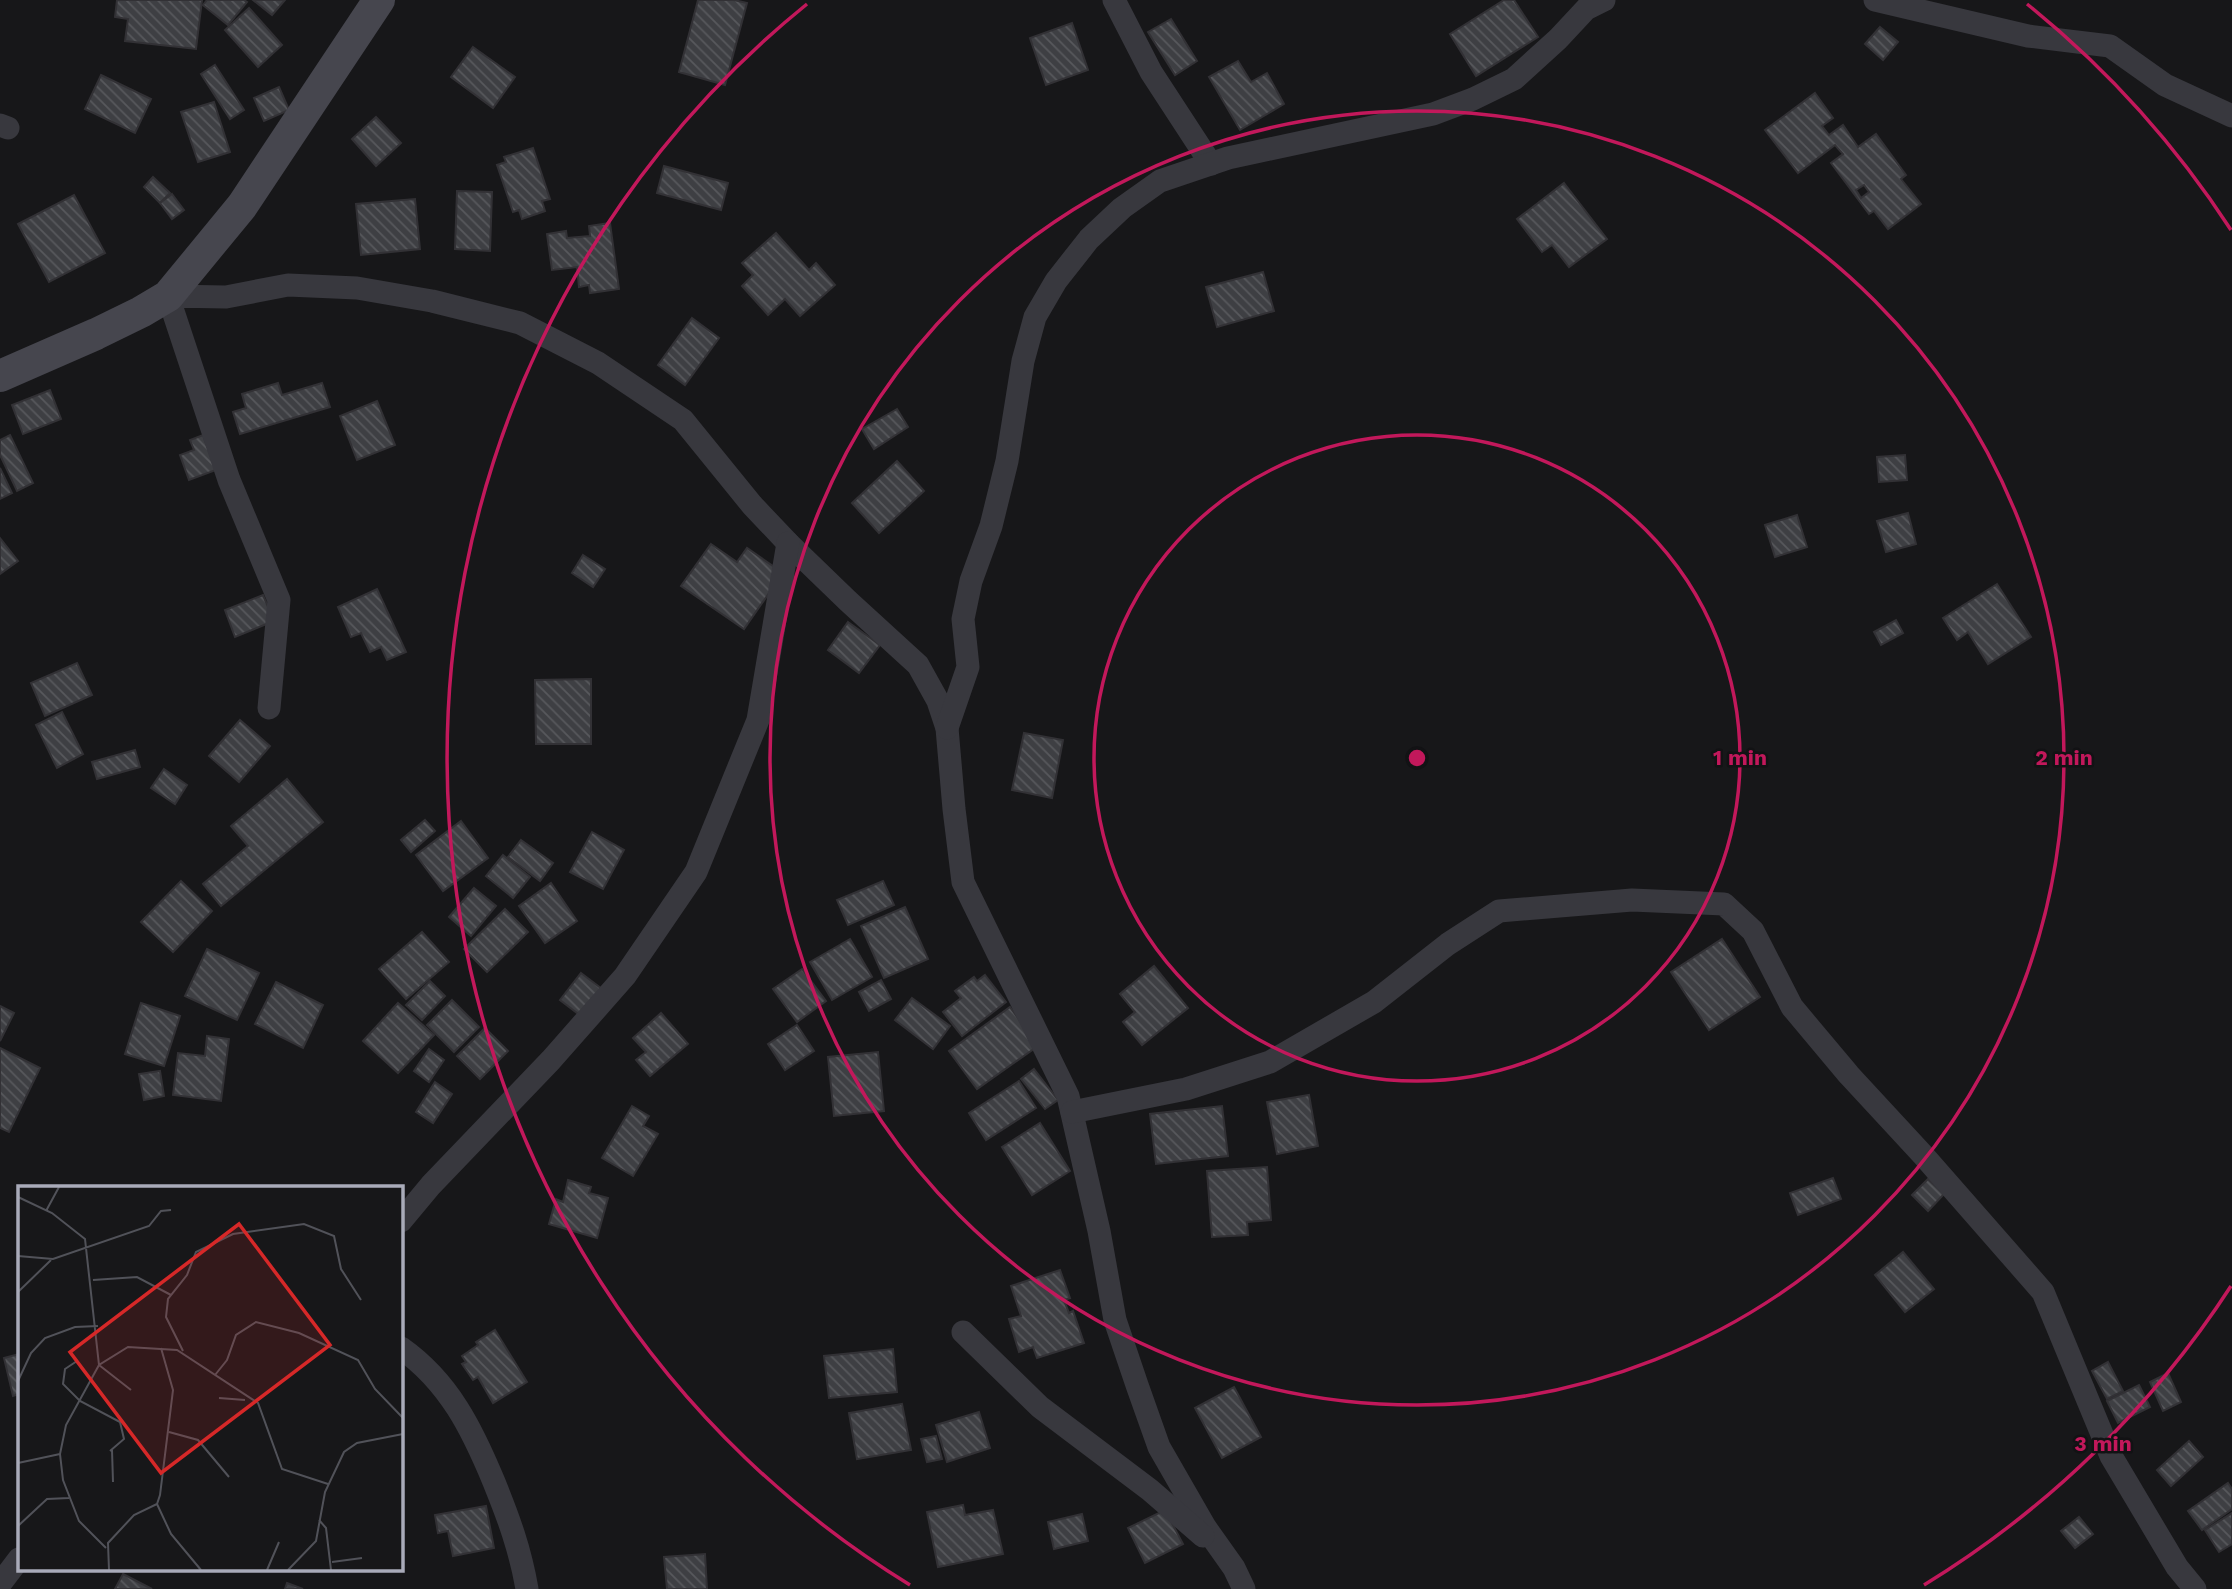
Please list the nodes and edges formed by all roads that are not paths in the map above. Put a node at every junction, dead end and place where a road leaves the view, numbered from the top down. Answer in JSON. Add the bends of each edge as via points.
{"nodes":[{"id":1,"x":379,"y":0,"type":"edge"},
{"id":2,"x":1114,"y":0,"type":"edge"},
{"id":3,"x":1604,"y":0,"type":"edge"},
{"id":4,"x":1875,"y":0,"type":"edge"},
{"id":5,"x":2232,"y":116,"type":"edge"},
{"id":6,"x":1211,"y":164,"type":"junction"},
{"id":7,"x":168,"y":296,"type":"junction"},
{"id":8,"x":0,"y":376,"type":"edge"},
{"id":9,"x":788,"y":543,"type":"junction"},
{"id":10,"x":270,"y":708,"type":"dead end"},
{"id":11,"x":947,"y":729,"type":"junction"},
{"id":12,"x":1072,"y":1112,"type":"junction"},
{"id":13,"x":402,"y":1220,"type":"edge"},
{"id":14,"x":963,"y":1332,"type":"dead end"},
{"id":15,"x":402,"y":1349,"type":"edge"},
{"id":16,"x":1224,"y":1554,"type":"junction"},
{"id":17,"x":18,"y":1560,"type":"edge"},
{"id":18,"x":0,"y":1584,"type":"edge"},
{"id":19,"x":527,"y":1589,"type":"edge"},
{"id":20,"x":1244,"y":1589,"type":"edge"},
{"id":21,"x":2195,"y":1589,"type":"edge"}],
"edges":[{"from":1,"to":7,"type":"street","via":[[242,206]]},
{"from":2,"to":6,"type":"street","via":[[1151,72]]},
{"from":3,"to":6,"type":"street","via":[[1586,9],[1514,79],[1473,99],[1433,114]]},
{"from":4,"to":5,"type":"street","via":[[2028,36],[2110,46],[2165,85]]},
{"from":6,"to":11,"type":"street","via":[[1160,181],[1122,208],[1089,239],[1035,317],[1007,461],[963,619],[968,667]]},
{"from":7,"to":8,"type":"street"},
{"from":7,"to":9,"type":"street","via":[[226,297],[288,285],[357,288],[432,300],[520,323],[598,363],[682,420]]},
{"from":7,"to":10,"type":"street","via":[[229,480],[279,600]]},
{"from":9,"to":11,"type":"street","via":[[918,665]]},
{"from":9,"to":13,"type":"street","via":[[758,720],[696,872],[625,976]]},
{"from":11,"to":12,"type":"street","via":[[963,882]]},
{"from":12,"to":16,"type":"street","via":[[1115,1320],[1137,1385],[1159,1447]]},
{"from":12,"to":21,"type":"street","via":[[1186,1089],[1270,1062],[1374,1002],[1499,911],[1632,900],[1724,904],[1753,931],[1792,1007],[2043,1292],[2111,1456]]},
{"from":14,"to":16,"type":"street","via":[[1040,1406]]},
{"from":15,"to":19,"type":"street","via":[[453,1400],[476,1438],[520,1550]]},
{"from":16,"to":20,"type":"street"},
{"from":17,"to":18,"type":"street"}]}
